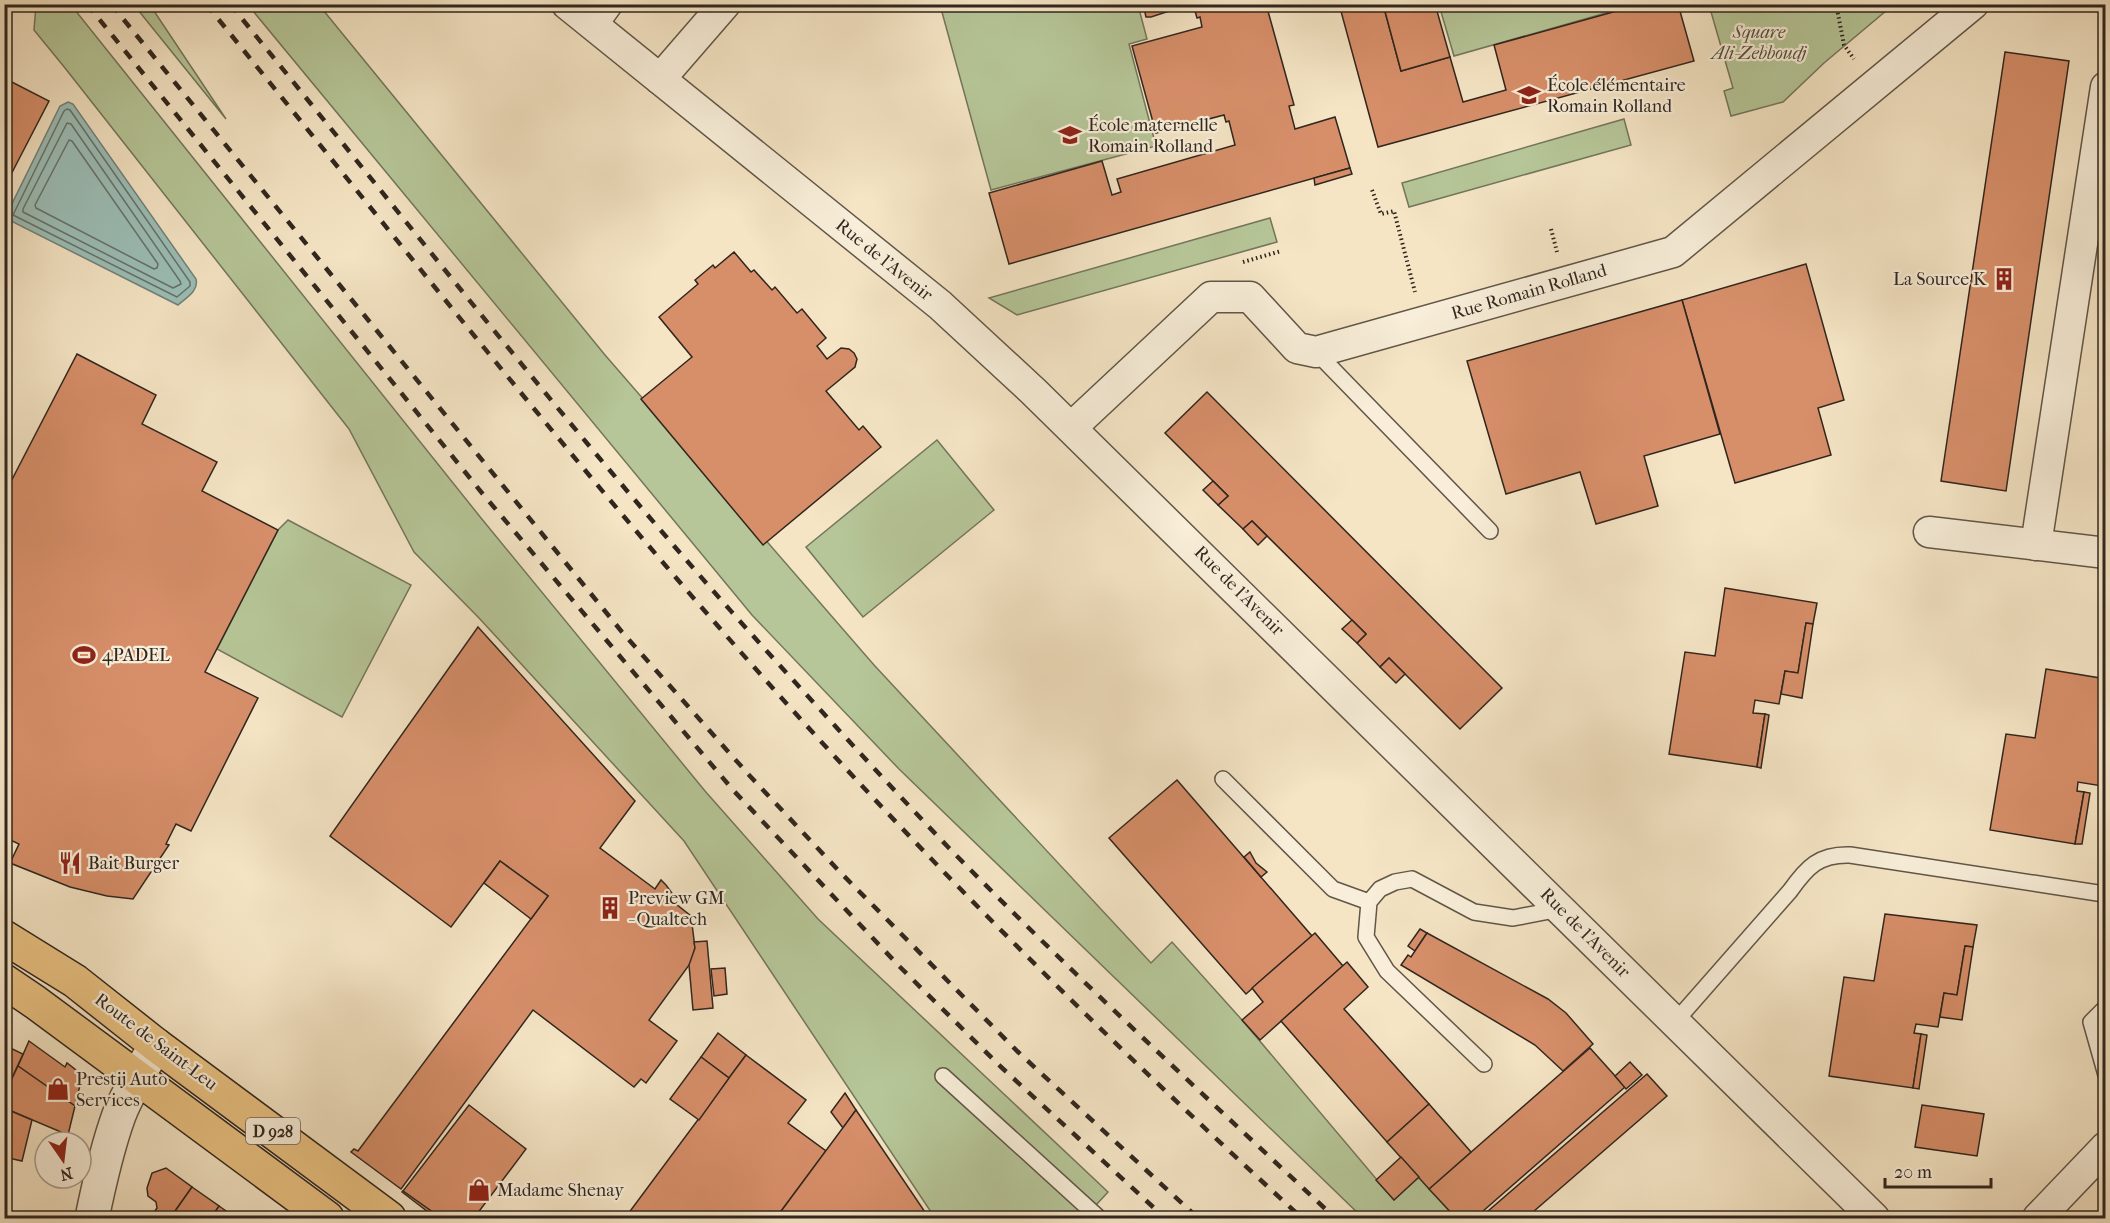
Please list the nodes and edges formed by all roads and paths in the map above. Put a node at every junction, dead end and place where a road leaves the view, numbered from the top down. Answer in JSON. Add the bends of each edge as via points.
{"nodes":[{"id":1,"x":567,"y":4,"type":"edge"},
{"id":2,"x":616,"y":4,"type":"edge"},
{"id":3,"x":725,"y":4,"type":"edge"},
{"id":4,"x":1836,"y":4,"type":"edge"},
{"id":5,"x":1973,"y":4,"type":"edge"},
{"id":6,"x":598,"y":29,"type":"junction"},
{"id":7,"x":660,"y":79,"type":"junction"},
{"id":8,"x":1874,"y":86,"type":"junction"},
{"id":9,"x":2106,"y":87,"type":"edge"},
{"id":10,"x":1372,"y":190,"type":"dead end"},
{"id":11,"x":1551,"y":229,"type":"dead end"},
{"id":12,"x":1553,"y":238,"type":"dead end"},
{"id":13,"x":1412,"y":277,"type":"dead end"},
{"id":14,"x":1316,"y":352,"type":"junction"},
{"id":15,"x":1072,"y":427,"type":"junction"},
{"id":16,"x":1490,"y":531,"type":"dead end"},
{"id":17,"x":1929,"y":532,"type":"dead end"},
{"id":18,"x":2036,"y":545,"type":"junction"},
{"id":19,"x":2106,"y":553,"type":"edge"},
{"id":20,"x":1223,"y":779,"type":"dead end"},
{"id":21,"x":2104,"y":894,"type":"edge"},
{"id":22,"x":1369,"y":902,"type":"junction"},
{"id":23,"x":1560,"y":909,"type":"junction"},
{"id":24,"x":4,"y":937,"type":"edge"},
{"id":25,"x":4,"y":981,"type":"edge"},
{"id":26,"x":2106,"y":1007,"type":"edge"},
{"id":27,"x":1675,"y":1022,"type":"junction"},
{"id":28,"x":156,"y":1045,"type":"junction"},
{"id":29,"x":1484,"y":1064,"type":"dead end"},
{"id":30,"x":2106,"y":1075,"type":"edge"},
{"id":31,"x":943,"y":1076,"type":"dead end"},
{"id":32,"x":137,"y":1077,"type":"junction"},
{"id":33,"x":2106,"y":1147,"type":"edge"},
{"id":34,"x":92,"y":1218,"type":"edge"},
{"id":35,"x":327,"y":1218,"type":"edge"},
{"id":36,"x":389,"y":1218,"type":"edge"},
{"id":37,"x":1099,"y":1218,"type":"edge"},
{"id":38,"x":1874,"y":1218,"type":"edge"},
{"id":39,"x":2038,"y":1218,"type":"edge"}],
"edges":[{"from":1,"to":6,"type":"street","name":"Rue de l'Avenir"},
{"from":2,"to":6,"type":"lane"},
{"from":3,"to":7,"type":"street"},
{"from":4,"to":8,"type":"path","via":[[1844,45]]},
{"from":5,"to":8,"type":"street","name":"Rue Romain Rolland"},
{"from":6,"to":7,"type":"street","name":"Rue de l'Avenir"},
{"from":7,"to":15,"type":"street","name":"Rue de l'Avenir","via":[[940,305]]},
{"from":8,"to":14,"type":"street","name":"Rue Romain Rolland","via":[[1672,252]]},
{"from":9,"to":18,"type":"street"},
{"from":10,"to":13,"type":"path","via":[[1381,214],[1394,211]]},
{"from":11,"to":12,"type":"path"},
{"from":14,"to":15,"type":"street","via":[[1297,348],[1250,297],[1211,297]]},
{"from":14,"to":16,"type":"lane"},
{"from":15,"to":23,"type":"street","name":"Rue de l'Avenir"},
{"from":17,"to":18,"type":"street"},
{"from":18,"to":19,"type":"street"},
{"from":20,"to":22,"type":"lane","via":[[1334,889]]},
{"from":21,"to":27,"type":"lane","via":[[1834,854],[1817,861],[1802,874]]},
{"from":22,"to":23,"type":"lane","via":[[1380,889],[1412,879],[1474,912],[1514,918]]},
{"from":22,"to":29,"type":"lane","via":[[1366,938],[1387,971]]},
{"from":23,"to":27,"type":"street","name":"Rue de l'Avenir"},
{"from":24,"to":28,"type":"main road","name":"Route de Saint-Leu","number":"D 928","via":[[75,981]]},
{"from":25,"to":32,"type":"main road","number":"D 928"},
{"from":26,"to":30,"type":"lane","via":[[2091,1022]]},
{"from":27,"to":38,"type":"street","name":"Rue de l'Avenir"},
{"from":28,"to":32,"type":"street"},
{"from":28,"to":36,"type":"main road","name":"Route de Saint-Leu","number":"D 928"},
{"from":31,"to":37,"type":"lane"},
{"from":32,"to":34,"type":"street","via":[[115,1128]]},
{"from":32,"to":35,"type":"main road","number":"D 928"},
{"from":33,"to":39,"type":"street"}]}
